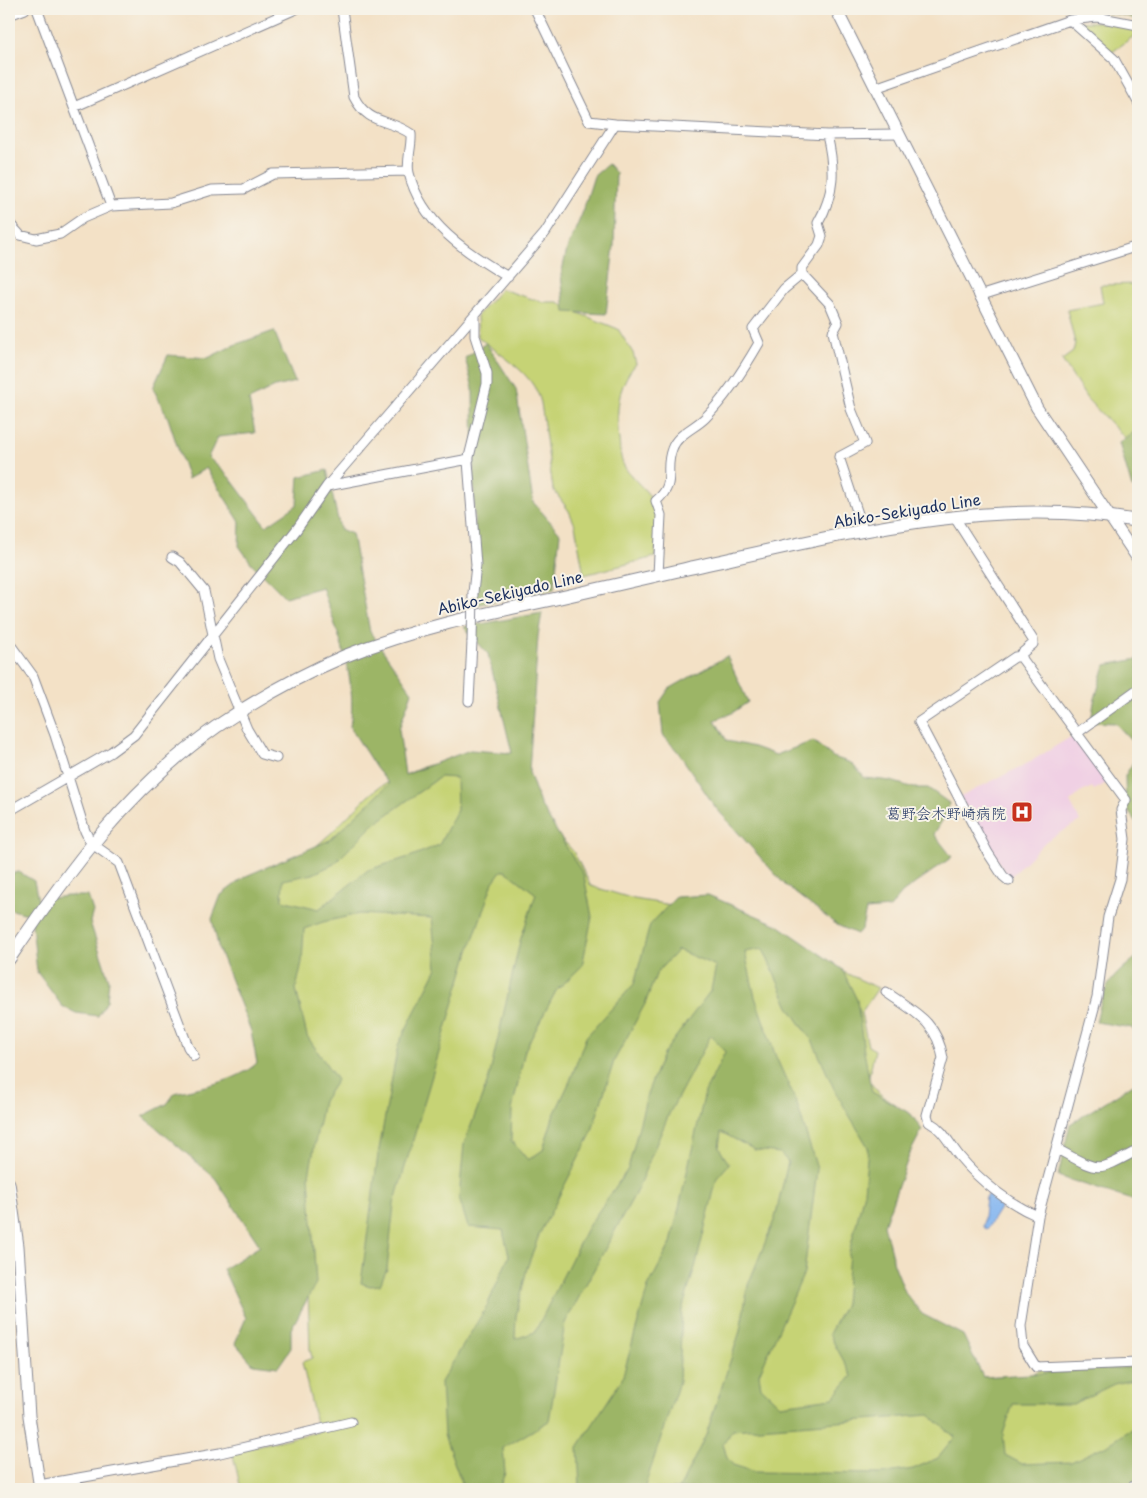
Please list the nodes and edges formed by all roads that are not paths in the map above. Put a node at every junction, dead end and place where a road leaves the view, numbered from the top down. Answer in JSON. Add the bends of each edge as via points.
{"nodes":[{"id":1,"x":24,"y":9,"type":"edge"},
{"id":2,"x":37,"y":9,"type":"edge"},
{"id":3,"x":296,"y":9,"type":"edge"},
{"id":4,"x":342,"y":9,"type":"edge"},
{"id":5,"x":535,"y":9,"type":"edge"},
{"id":6,"x":836,"y":9,"type":"edge"},
{"id":7,"x":9,"y":15,"type":"edge"},
{"id":8,"x":1070,"y":20,"type":"junction"},
{"id":9,"x":1138,"y":25,"type":"edge"},
{"id":10,"x":875,"y":88,"type":"junction"},
{"id":11,"x":1138,"y":102,"type":"edge"},
{"id":12,"x":74,"y":107,"type":"junction"},
{"id":13,"x":615,"y":124,"type":"junction"},
{"id":14,"x":898,"y":134,"type":"junction"},
{"id":15,"x":827,"y":135,"type":"junction"},
{"id":16,"x":408,"y":171,"type":"junction"},
{"id":17,"x":111,"y":206,"type":"junction"},
{"id":18,"x":9,"y":223,"type":"edge"},
{"id":19,"x":1138,"y":246,"type":"edge"},
{"id":20,"x":802,"y":274,"type":"junction"},
{"id":21,"x":508,"y":277,"type":"junction"},
{"id":22,"x":979,"y":296,"type":"junction"},
{"id":23,"x":474,"y":315,"type":"junction"},
{"id":24,"x":469,"y":459,"type":"junction"},
{"id":25,"x":327,"y":486,"type":"junction"},
{"id":26,"x":1109,"y":516,"type":"junction"},
{"id":27,"x":955,"y":518,"type":"junction"},
{"id":28,"x":1138,"y":521,"type":"edge"},
{"id":29,"x":864,"y":532,"type":"junction"},
{"id":30,"x":172,"y":557,"type":"dead end"},
{"id":31,"x":1138,"y":559,"type":"edge"},
{"id":32,"x":658,"y":575,"type":"junction"},
{"id":33,"x":214,"y":632,"type":"junction"},
{"id":34,"x":9,"y":643,"type":"edge"},
{"id":35,"x":1021,"y":656,"type":"junction"},
{"id":36,"x":1138,"y":689,"type":"edge"},
{"id":37,"x":469,"y":701,"type":"dead end"},
{"id":38,"x":241,"y":711,"type":"junction"},
{"id":39,"x":1077,"y":733,"type":"junction"},
{"id":40,"x":276,"y":758,"type":"dead end"},
{"id":41,"x":67,"y":778,"type":"junction"},
{"id":42,"x":9,"y":811,"type":"edge"},
{"id":43,"x":91,"y":843,"type":"junction"},
{"id":44,"x":1009,"y":881,"type":"dead end"},
{"id":45,"x":9,"y":958,"type":"edge"},
{"id":46,"x":886,"y":992,"type":"dead end"},
{"id":47,"x":194,"y":1056,"type":"dead end"},
{"id":48,"x":1057,"y":1149,"type":"junction"},
{"id":49,"x":1138,"y":1150,"type":"edge"},
{"id":50,"x":9,"y":1183,"type":"edge"},
{"id":51,"x":1038,"y":1216,"type":"junction"},
{"id":52,"x":1138,"y":1363,"type":"edge"},
{"id":53,"x":351,"y":1422,"type":"dead end"},
{"id":54,"x":1138,"y":1483,"type":"edge"},
{"id":55,"x":40,"y":1487,"type":"edge"},
{"id":56,"x":1132,"y":1489,"type":"edge"}],
"edges":[{"from":1,"to":7,"type":"street"},
{"from":2,"to":12,"type":"street"},
{"from":3,"to":12,"type":"street"},
{"from":4,"to":16,"type":"street","via":[[354,97],[360,109],[374,120],[403,128],[411,134]]},
{"from":5,"to":13,"type":"street","via":[[589,121]]},
{"from":6,"to":10,"type":"street"},
{"from":8,"to":9,"type":"street","via":[[1097,17]]},
{"from":8,"to":10,"type":"street"},
{"from":8,"to":11,"type":"street","via":[[1114,59]]},
{"from":10,"to":14,"type":"street"},
{"from":12,"to":17,"type":"street"},
{"from":13,"to":15,"type":"street"},
{"from":13,"to":21,"type":"street","via":[[545,233]]},
{"from":14,"to":15,"type":"street"},
{"from":14,"to":22,"type":"street"},
{"from":15,"to":20,"type":"street","via":[[832,190],[818,223],[822,236],[802,268]]},
{"from":16,"to":17,"type":"street","via":[[273,174],[244,188],[212,190],[171,203]]},
{"from":16,"to":21,"type":"street","via":[[418,198],[452,240]]},
{"from":17,"to":18,"type":"street","via":[[83,218],[60,234],[36,239],[20,235]]},
{"from":19,"to":22,"type":"street"},
{"from":20,"to":29,"type":"street","via":[[830,304],[838,323],[833,332],[851,409],[865,443],[838,458]]},
{"from":20,"to":32,"type":"street","via":[[784,289],[754,328],[759,343],[742,373],[704,419],[682,435],[672,448],[668,487],[656,501],[661,515]]},
{"from":21,"to":23,"type":"street"},
{"from":22,"to":26,"type":"street","via":[[1037,408]]},
{"from":23,"to":24,"type":"street","via":[[475,336],[487,373],[487,384]]},
{"from":23,"to":25,"type":"street"},
{"from":24,"to":25,"type":"street"},
{"from":24,"to":37,"type":"street","bridge":true,"via":[[476,565]]},
{"from":25,"to":33,"type":"street","via":[[297,529]]},
{"from":26,"to":27,"type":"main road","name":"Abiko-Sekiyado Line","via":[[1032,511]]},
{"from":26,"to":28,"type":"main road","name":"Abiko-Sekiyado Line"},
{"from":26,"to":31,"type":"street"},
{"from":27,"to":29,"type":"main road","name":"Abiko-Sekiyado Line"},
{"from":27,"to":35,"type":"street","via":[[1033,640]]},
{"from":29,"to":32,"type":"main road","name":"Abiko-Sekiyado Line"},
{"from":30,"to":33,"type":"street","via":[[204,591]]},
{"from":32,"to":38,"type":"main road","name":"Abiko-Sekiyado Line","via":[[465,618],[404,635],[343,657]]},
{"from":33,"to":38,"type":"street","via":[[218,659]]},
{"from":33,"to":41,"type":"street","via":[[134,735]]},
{"from":34,"to":41,"type":"street","via":[[33,676],[55,734]]},
{"from":35,"to":39,"type":"street"},
{"from":35,"to":44,"type":"street","via":[[919,722],[988,852]]},
{"from":36,"to":39,"type":"street"},
{"from":38,"to":40,"type":"street","via":[[247,729],[262,754]]},
{"from":38,"to":43,"type":"main road","name":"Abiko-Sekiyado Line","via":[[162,769]]},
{"from":39,"to":48,"type":"street","via":[[1126,800],[1121,810],[1125,839],[1120,879],[1108,917],[1097,997]]},
{"from":41,"to":42,"type":"street"},
{"from":41,"to":43,"type":"street"},
{"from":43,"to":45,"type":"main road","name":"Abiko-Sekiyado Line"},
{"from":43,"to":47,"type":"street","via":[[119,862]]},
{"from":46,"to":51,"type":"street","via":[[930,1023],[942,1048],[943,1058],[929,1122],[938,1127],[977,1174],[1013,1203]]},
{"from":48,"to":49,"type":"street","via":[[1092,1168],[1106,1168]]},
{"from":48,"to":51,"type":"street"},
{"from":50,"to":55,"type":"street","via":[[18,1246],[29,1416]]},
{"from":51,"to":52,"type":"street","via":[[1022,1326],[1023,1346],[1036,1367]]},
{"from":53,"to":55,"type":"street","via":[[220,1453]]},
{"from":54,"to":56,"type":"street"}]}
